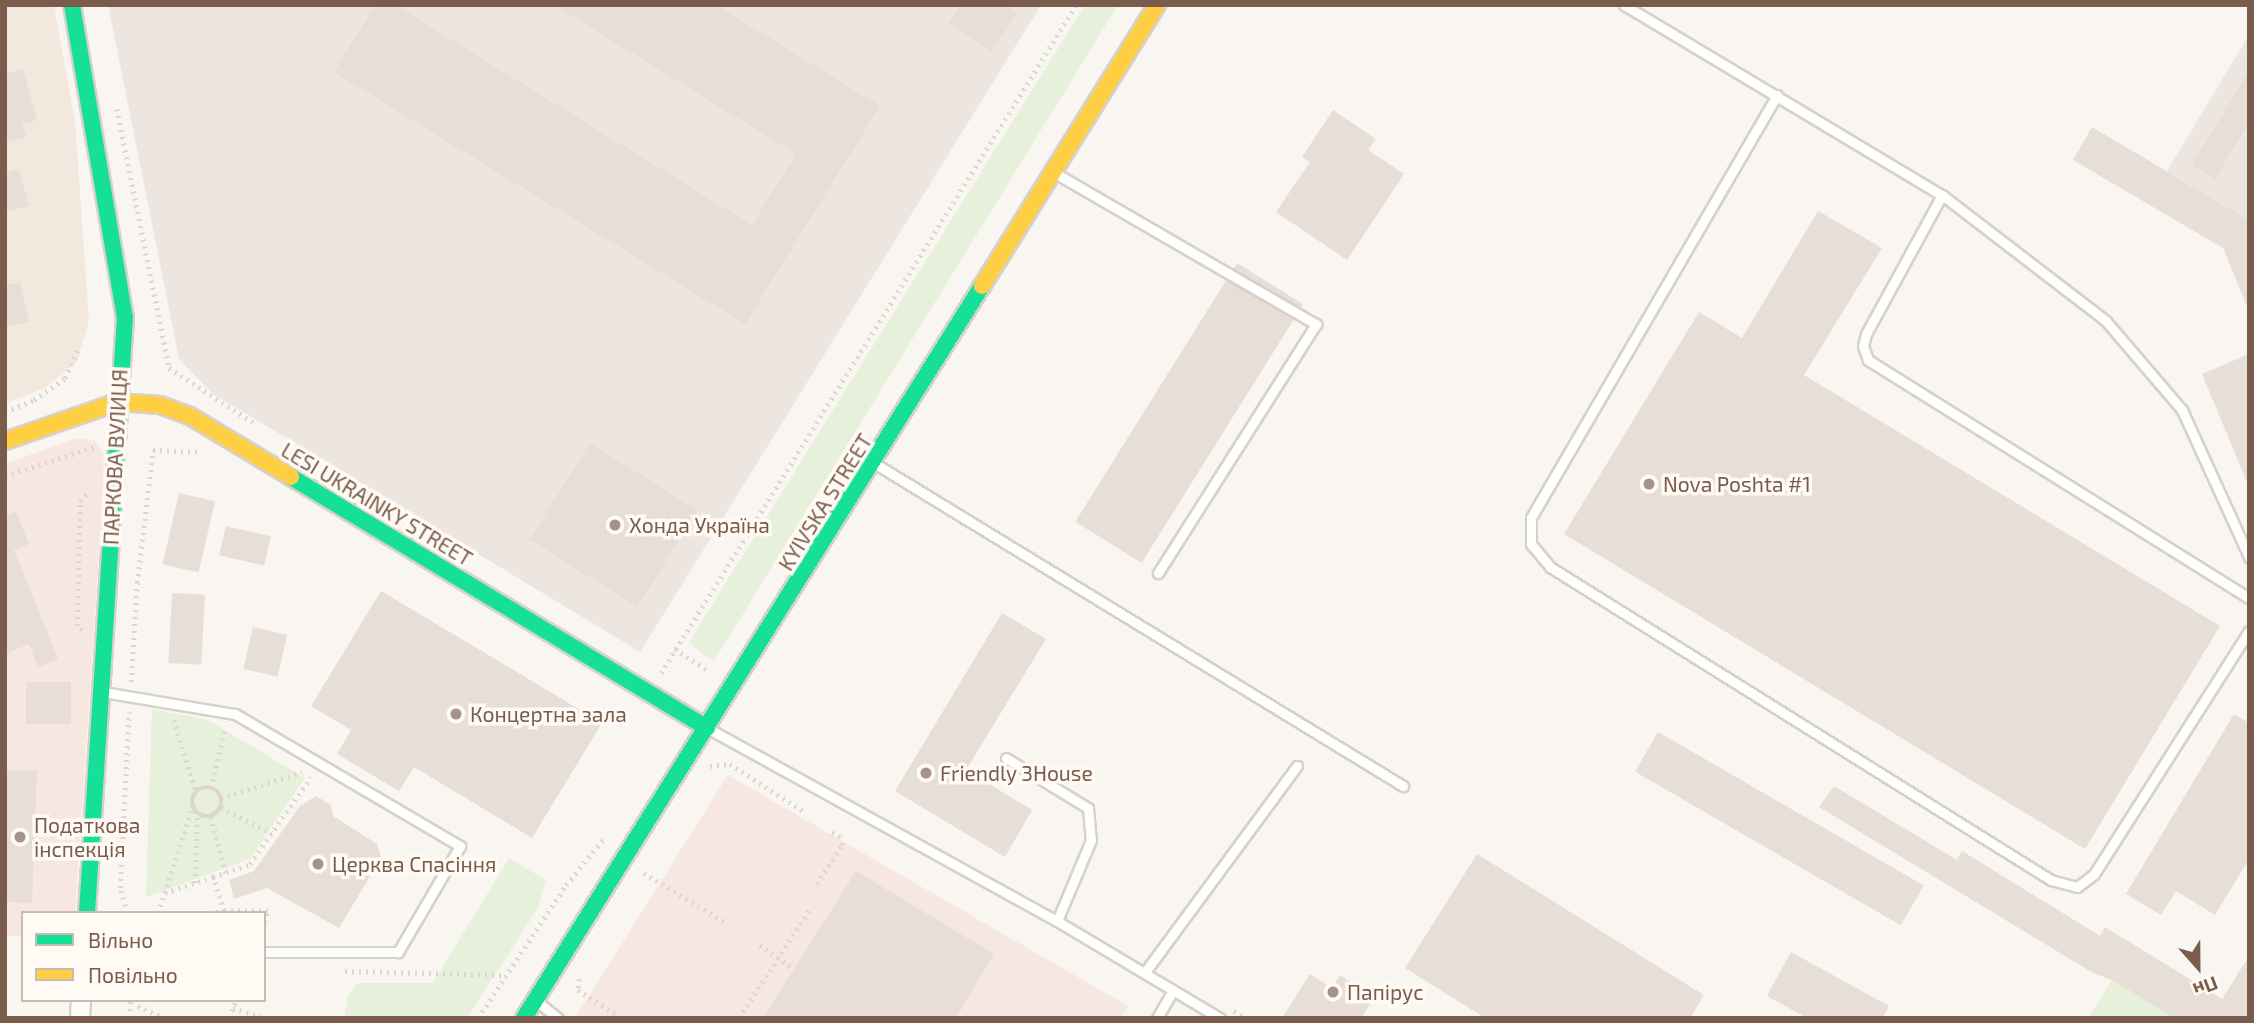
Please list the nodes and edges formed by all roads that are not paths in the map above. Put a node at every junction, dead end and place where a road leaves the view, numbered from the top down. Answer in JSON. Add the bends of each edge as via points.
{"nodes":[{"id":1,"x":72,"y":5,"type":"edge"},
{"id":2,"x":1157,"y":5,"type":"edge"},
{"id":3,"x":1624,"y":5,"type":"edge"},
{"id":4,"x":1777,"y":95,"type":"junction"},
{"id":5,"x":1054,"y":172,"type":"junction"},
{"id":6,"x":1942,"y":195,"type":"junction"},
{"id":7,"x":118,"y":402,"type":"junction"},
{"id":8,"x":5,"y":441,"type":"edge"},
{"id":9,"x":874,"y":463,"type":"junction"},
{"id":10,"x":2249,"y":557,"type":"edge"},
{"id":11,"x":1157,"y":573,"type":"dead end"},
{"id":12,"x":2249,"y":598,"type":"edge"},
{"id":13,"x":2249,"y":631,"type":"edge"},
{"id":14,"x":101,"y":692,"type":"junction"},
{"id":15,"x":707,"y":728,"type":"junction"},
{"id":16,"x":1006,"y":758,"type":"dead end"},
{"id":17,"x":1297,"y":766,"type":"dead end"},
{"id":18,"x":1403,"y":786,"type":"dead end"},
{"id":19,"x":87,"y":911,"type":"edge"},
{"id":20,"x":1057,"y":921,"type":"junction"},
{"id":21,"x":266,"y":952,"type":"edge"},
{"id":22,"x":1145,"y":972,"type":"junction"},
{"id":23,"x":1173,"y":990,"type":"junction"},
{"id":24,"x":536,"y":1000,"type":"junction"},
{"id":25,"x":524,"y":1018,"type":"edge"},
{"id":26,"x":558,"y":1018,"type":"edge"},
{"id":27,"x":1157,"y":1018,"type":"edge"},
{"id":28,"x":1220,"y":1018,"type":"edge"}],
"edges":[{"from":1,"to":7,"type":"street","name":"ПАРКОВА ВУЛИЦЯ","via":[[125,317]]},
{"from":2,"to":5,"type":"street","name":"KYIVSKA STREET"},
{"from":3,"to":4,"type":"lane"},
{"from":4,"to":6,"type":"lane"},
{"from":4,"to":13,"type":"lane","via":[[1531,518],[1531,544],[1550,567],[2051,880],[2077,887],[2094,874]]},
{"from":5,"to":9,"type":"street","name":"KYIVSKA STREET"},
{"from":5,"to":11,"type":"lane","via":[[1316,324]]},
{"from":6,"to":10,"type":"lane","via":[[2106,321],[2174,400]]},
{"from":6,"to":12,"type":"lane","via":[[1866,334],[1868,360]]},
{"from":7,"to":8,"type":"street","name":"LESI UKRAINKY STREET"},
{"from":7,"to":14,"type":"street","name":"ПАРКОВА ВУЛИЦЯ"},
{"from":7,"to":15,"type":"street","name":"LESI UKRAINKY STREET","via":[[160,405],[190,416]]},
{"from":9,"to":15,"type":"street","name":"KYIVSKA STREET"},
{"from":9,"to":18,"type":"lane"},
{"from":14,"to":19,"type":"street","name":"ПАРКОВА ВУЛИЦЯ"},
{"from":14,"to":21,"type":"lane","via":[[235,714],[460,846],[398,952]]},
{"from":15,"to":20,"type":"lane"},
{"from":15,"to":24,"type":"street","name":"KYIVSKA STREET"},
{"from":16,"to":20,"type":"lane","via":[[1088,808],[1091,841]]},
{"from":17,"to":22,"type":"lane"},
{"from":20,"to":22,"type":"lane"},
{"from":22,"to":23,"type":"lane"},
{"from":23,"to":27,"type":"lane"},
{"from":23,"to":28,"type":"lane"},
{"from":24,"to":25,"type":"street","name":"KYIVSKA STREET"},
{"from":24,"to":26,"type":"lane"}]}
